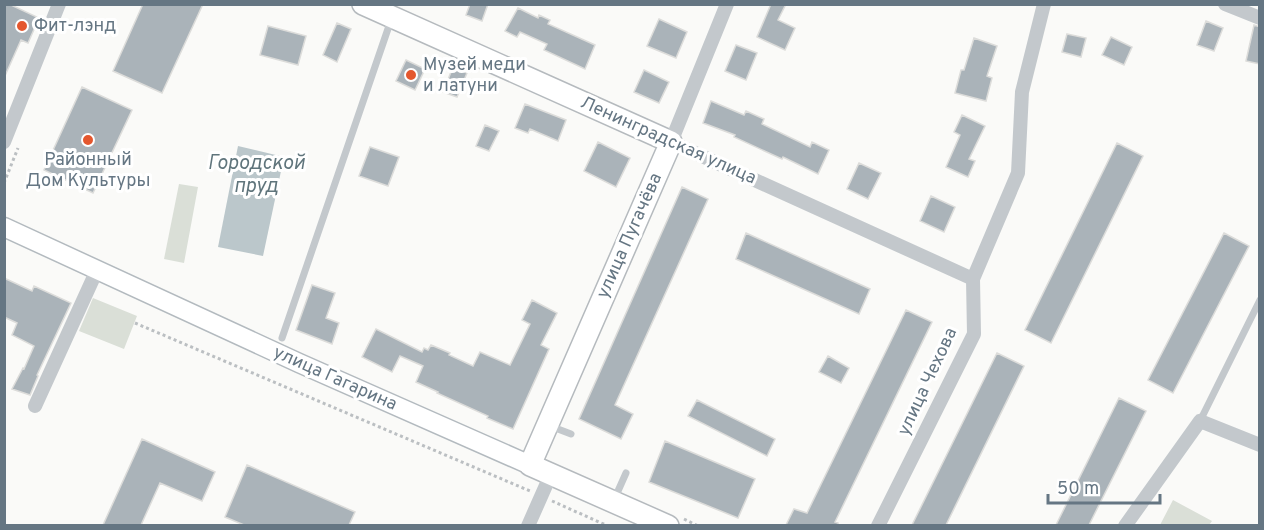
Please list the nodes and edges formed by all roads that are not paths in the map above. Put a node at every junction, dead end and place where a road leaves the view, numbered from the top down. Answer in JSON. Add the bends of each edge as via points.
{"nodes":[{"id":1,"x":59,"y":4,"type":"edge"},
{"id":2,"x":363,"y":4,"type":"edge"},
{"id":3,"x":727,"y":4,"type":"edge"},
{"id":4,"x":1044,"y":4,"type":"edge"},
{"id":5,"x":1225,"y":4,"type":"edge"},
{"id":6,"x":392,"y":17,"type":"junction"},
{"id":7,"x":1260,"y":18,"type":"edge"},
{"id":8,"x":4,"y":142,"type":"edge"},
{"id":9,"x":670,"y":142,"type":"junction"},
{"id":10,"x":4,"y":227,"type":"edge"},
{"id":11,"x":97,"y":270,"type":"junction"},
{"id":12,"x":973,"y":279,"type":"junction"},
{"id":13,"x":1260,"y":300,"type":"edge"},
{"id":14,"x":282,"y":338,"type":"dead end"},
{"id":15,"x":35,"y":406,"type":"dead end"},
{"id":16,"x":1200,"y":421,"type":"junction"},
{"id":17,"x":547,"y":425,"type":"junction"},
{"id":18,"x":570,"y":434,"type":"dead end"},
{"id":19,"x":1260,"y":445,"type":"edge"},
{"id":20,"x":530,"y":465,"type":"junction"},
{"id":21,"x":626,"y":472,"type":"dead end"},
{"id":22,"x":551,"y":474,"type":"junction"},
{"id":23,"x":613,"y":502,"type":"junction"},
{"id":24,"x":528,"y":525,"type":"edge"},
{"id":25,"x":668,"y":525,"type":"edge"},
{"id":26,"x":878,"y":525,"type":"edge"},
{"id":27,"x":1125,"y":525,"type":"edge"}],
"edges":[{"from":1,"to":8,"type":"street"},
{"from":2,"to":6,"type":"main road","name":"Ленинградская улица"},
{"from":3,"to":9,"type":"street","name":"улица Пугачёва"},
{"from":4,"to":12,"type":"street","name":"улица Чехова","via":[[1022,92],[1018,173]]},
{"from":5,"to":7,"type":"street"},
{"from":6,"to":9,"type":"main road","name":"Ленинградская улица"},
{"from":6,"to":14,"type":"lane"},
{"from":9,"to":12,"type":"street","name":"Ленинградская улица"},
{"from":9,"to":17,"type":"main road","name":"улица Пугачёва"},
{"from":10,"to":11,"type":"street","name":"улица Гагарина"},
{"from":11,"to":15,"type":"street","via":[[87,301]]},
{"from":11,"to":20,"type":"street","name":"улица Гагарина"},
{"from":12,"to":26,"type":"street","name":"улица Чехова","via":[[974,334]]},
{"from":13,"to":16,"type":"lane"},
{"from":16,"to":19,"type":"street"},
{"from":16,"to":27,"type":"street"},
{"from":17,"to":18,"type":"lane"},
{"from":17,"to":20,"type":"main road","name":"улица Пугачёва"},
{"from":20,"to":22,"type":"main road","name":"улица Гагарина"},
{"from":21,"to":23,"type":"lane"},
{"from":22,"to":23,"type":"main road","name":"улица Гагарина"},
{"from":22,"to":24,"type":"street"},
{"from":23,"to":25,"type":"main road","name":"улица Гагарина"}]}
